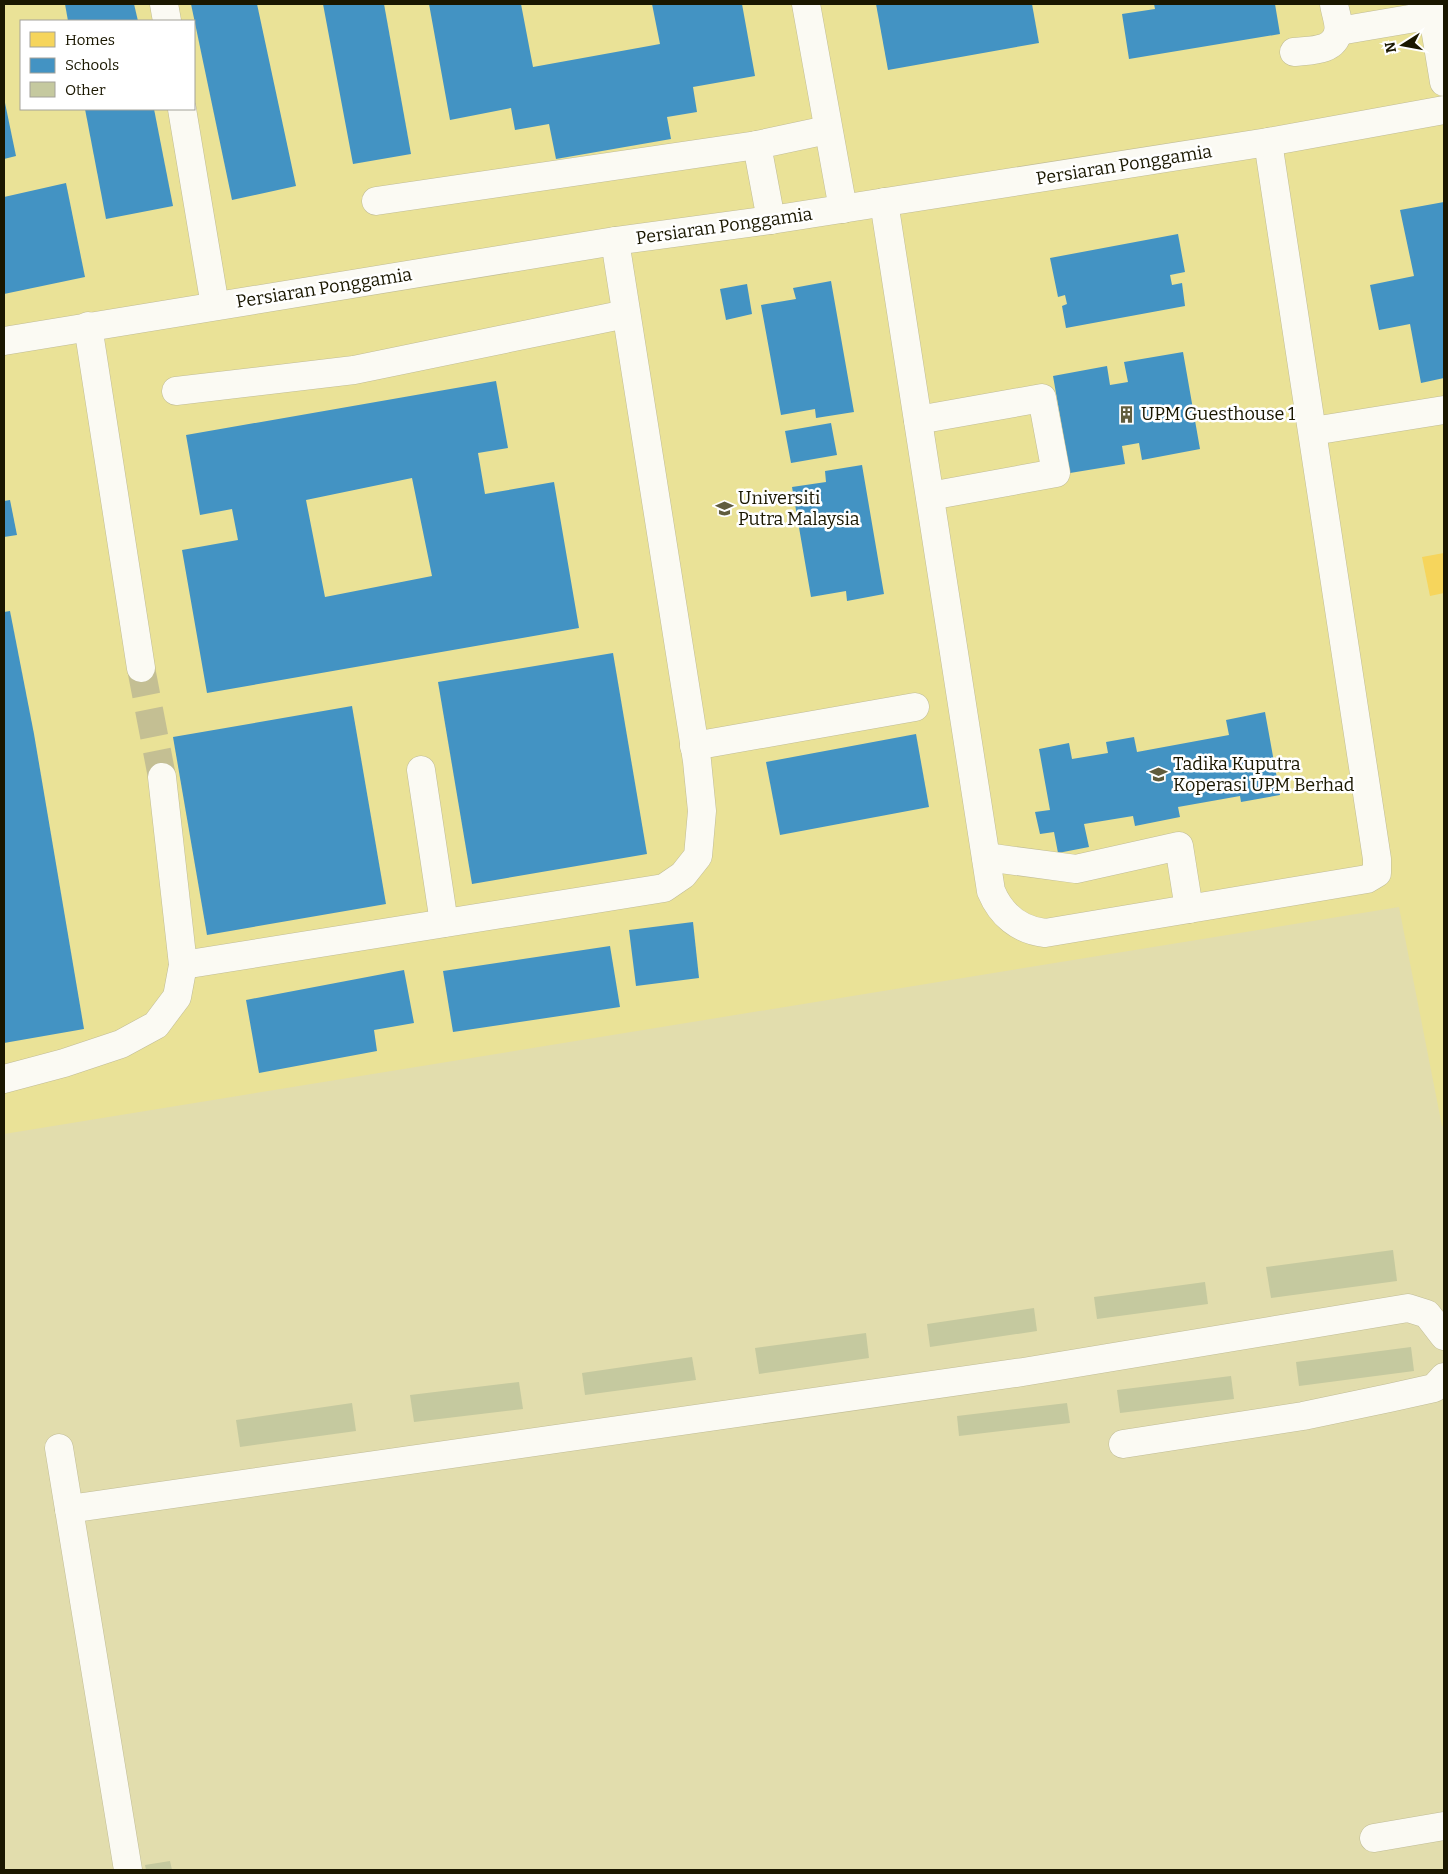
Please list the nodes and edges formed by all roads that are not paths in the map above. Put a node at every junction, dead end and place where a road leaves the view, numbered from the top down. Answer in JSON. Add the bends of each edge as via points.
{"nodes":[{"id":1,"x":164,"y":4,"type":"edge"},
{"id":2,"x":806,"y":4,"type":"edge"},
{"id":3,"x":1334,"y":4,"type":"edge"},
{"id":4,"x":1432,"y":10,"type":"edge"},
{"id":5,"x":167,"y":20,"type":"edge"},
{"id":6,"x":1339,"y":31,"type":"junction"},
{"id":7,"x":1294,"y":52,"type":"dead end"},
{"id":8,"x":1444,"y":82,"type":"edge"},
{"id":9,"x":182,"y":110,"type":"edge"},
{"id":10,"x":1444,"y":110,"type":"edge"},
{"id":11,"x":828,"y":130,"type":"junction"},
{"id":12,"x":1268,"y":142,"type":"junction"},
{"id":13,"x":757,"y":145,"type":"junction"},
{"id":14,"x":376,"y":201,"type":"dead end"},
{"id":15,"x":884,"y":202,"type":"junction"},
{"id":16,"x":843,"y":209,"type":"junction"},
{"id":17,"x":770,"y":220,"type":"junction"},
{"id":18,"x":615,"y":241,"type":"junction"},
{"id":19,"x":215,"y":306,"type":"junction"},
{"id":20,"x":626,"y":314,"type":"junction"},
{"id":21,"x":88,"y":326,"type":"junction"},
{"id":22,"x":4,"y":341,"type":"edge"},
{"id":23,"x":176,"y":392,"type":"dead end"},
{"id":24,"x":1444,"y":410,"type":"edge"},
{"id":25,"x":918,"y":420,"type":"junction"},
{"id":26,"x":1313,"y":431,"type":"junction"},
{"id":27,"x":930,"y":496,"type":"junction"},
{"id":28,"x":141,"y":668,"type":"tunnel mouth"},
{"id":29,"x":915,"y":707,"type":"dead end"},
{"id":30,"x":694,"y":746,"type":"junction"},
{"id":31,"x":421,"y":770,"type":"dead end"},
{"id":32,"x":162,"y":777,"type":"tunnel mouth"},
{"id":33,"x":986,"y":857,"type":"junction"},
{"id":34,"x":1189,"y":909,"type":"junction"},
{"id":35,"x":444,"y":923,"type":"junction"},
{"id":36,"x":183,"y":965,"type":"junction"},
{"id":37,"x":4,"y":1079,"type":"edge"},
{"id":38,"x":1444,"y":1336,"type":"edge"},
{"id":39,"x":1444,"y":1377,"type":"edge"},
{"id":40,"x":1123,"y":1444,"type":"dead end"},
{"id":41,"x":59,"y":1448,"type":"dead end"},
{"id":42,"x":69,"y":1509,"type":"junction"},
{"id":43,"x":1444,"y":1826,"type":"edge"},
{"id":44,"x":1374,"y":1838,"type":"dead end"},
{"id":45,"x":128,"y":1870,"type":"edge"}],
"edges":[{"from":1,"to":5,"type":"street"},
{"from":2,"to":11,"type":"street"},
{"from":3,"to":6,"type":"street"},
{"from":4,"to":6,"type":"street"},
{"from":4,"to":8,"type":"street"},
{"from":6,"to":7,"type":"street","via":[[1333,43],[1321,49]]},
{"from":9,"to":19,"type":"street"},
{"from":10,"to":12,"type":"street","name":"Persiaran Ponggamia"},
{"from":11,"to":13,"type":"street"},
{"from":11,"to":16,"type":"street"},
{"from":12,"to":15,"type":"street","name":"Persiaran Ponggamia"},
{"from":12,"to":26,"type":"street"},
{"from":13,"to":14,"type":"street"},
{"from":13,"to":17,"type":"street"},
{"from":15,"to":16,"type":"street","name":"Persiaran Ponggamia"},
{"from":15,"to":25,"type":"street"},
{"from":16,"to":17,"type":"street","name":"Persiaran Ponggamia"},
{"from":17,"to":18,"type":"street","name":"Persiaran Ponggamia"},
{"from":18,"to":19,"type":"street","name":"Persiaran Ponggamia"},
{"from":18,"to":20,"type":"street"},
{"from":19,"to":21,"type":"street","name":"Persiaran Ponggamia"},
{"from":20,"to":23,"type":"street","via":[[354,370]]},
{"from":20,"to":30,"type":"street"},
{"from":21,"to":22,"type":"street","name":"Persiaran Ponggamia"},
{"from":21,"to":28,"type":"street"},
{"from":24,"to":26,"type":"street"},
{"from":25,"to":27,"type":"street"},
{"from":25,"to":27,"type":"street","via":[[1042,398],[1056,473]]},
{"from":26,"to":34,"type":"street","via":[[1378,859],[1377,873],[1367,879]]},
{"from":27,"to":33,"type":"street"},
{"from":29,"to":30,"type":"street"},
{"from":30,"to":35,"type":"street","via":[[702,811],[698,856],[683,875],[664,888]]},
{"from":31,"to":35,"type":"street"},
{"from":32,"to":36,"type":"street"},
{"from":33,"to":34,"type":"street","via":[[996,902],[1012,922],[1034,932],[1045,933]]},
{"from":33,"to":34,"type":"street","via":[[1076,869],[1179,846]]},
{"from":35,"to":36,"type":"street"},
{"from":36,"to":37,"type":"street","via":[[178,997],[156,1025],[121,1044]]},
{"from":38,"to":42,"type":"street","via":[[1427,1314],[1408,1308],[1023,1372]]},
{"from":39,"to":40,"type":"street","via":[[1434,1388],[1303,1416]]},
{"from":41,"to":42,"type":"street"},
{"from":42,"to":45,"type":"street"},
{"from":43,"to":44,"type":"street"}]}
